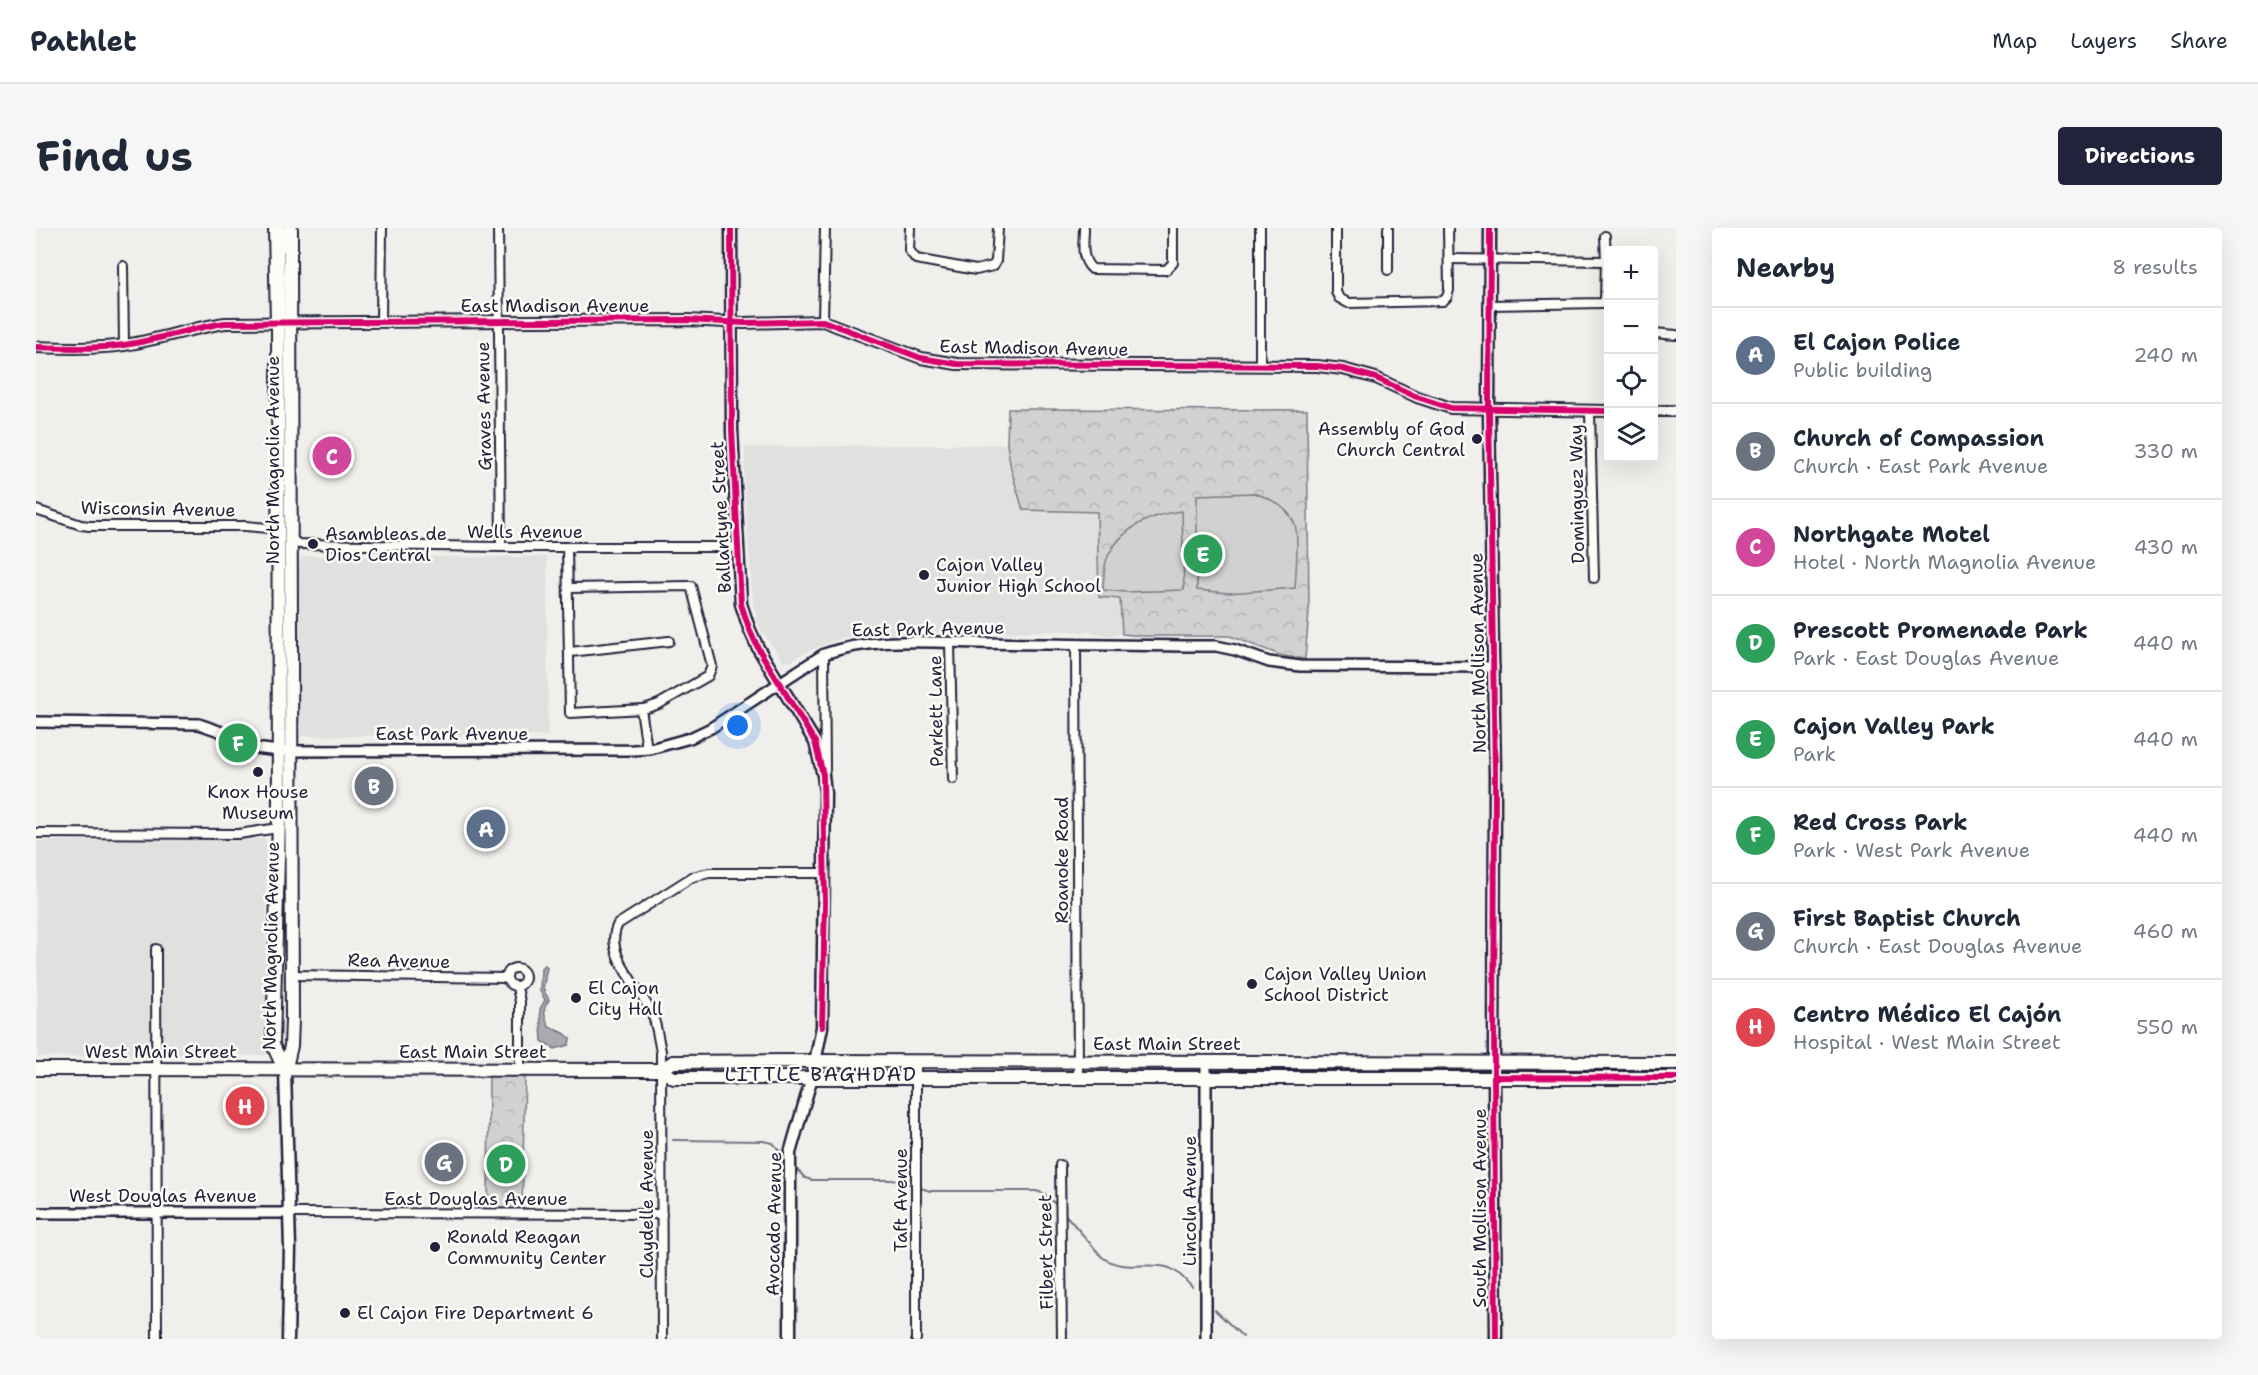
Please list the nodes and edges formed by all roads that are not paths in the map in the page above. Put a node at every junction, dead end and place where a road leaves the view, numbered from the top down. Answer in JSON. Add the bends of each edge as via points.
{"nodes":[{"id":1,"x":276,"y":228,"type":"edge"},
{"id":2,"x":290,"y":228,"type":"edge"},
{"id":3,"x":382,"y":228,"type":"edge"},
{"id":4,"x":498,"y":228,"type":"edge"},
{"id":5,"x":731,"y":228,"type":"edge"},
{"id":6,"x":825,"y":228,"type":"edge"},
{"id":7,"x":910,"y":228,"type":"edge"},
{"id":8,"x":998,"y":228,"type":"edge"},
{"id":9,"x":1084,"y":228,"type":"edge"},
{"id":10,"x":1173,"y":228,"type":"edge"},
{"id":11,"x":1260,"y":228,"type":"edge"},
{"id":12,"x":1336,"y":228,"type":"edge"},
{"id":13,"x":1388,"y":228,"type":"edge"},
{"id":14,"x":1448,"y":228,"type":"edge"},
{"id":15,"x":1490,"y":228,"type":"edge"},
{"id":16,"x":1605,"y":236,"type":"dead end"},
{"id":17,"x":1605,"y":246,"type":"edge"},
{"id":18,"x":290,"y":249,"type":"joint"},
{"id":19,"x":1449,"y":259,"type":"junction"},
{"id":20,"x":1489,"y":260,"type":"junction"},
{"id":21,"x":1604,"y":261,"type":"edge"},
{"id":22,"x":123,"y":266,"type":"dead end"},
{"id":23,"x":1388,"y":270,"type":"dead end"},
{"id":24,"x":1604,"y":300,"type":"edge"},
{"id":25,"x":1490,"y":305,"type":"junction"},
{"id":26,"x":731,"y":321,"type":"junction"},
{"id":27,"x":823,"y":321,"type":"junction"},
{"id":28,"x":284,"y":322,"type":"junction"},
{"id":29,"x":381,"y":322,"type":"junction"},
{"id":30,"x":498,"y":322,"type":"junction"},
{"id":31,"x":1658,"y":333,"type":"edge"},
{"id":32,"x":1676,"y":335,"type":"edge"},
{"id":33,"x":124,"y":345,"type":"junction"},
{"id":34,"x":36,"y":347,"type":"edge"},
{"id":35,"x":1260,"y":366,"type":"junction"},
{"id":36,"x":1489,"y":410,"type":"junction"},
{"id":37,"x":1590,"y":411,"type":"junction"},
{"id":38,"x":1604,"y":411,"type":"edge"},
{"id":39,"x":1658,"y":411,"type":"edge"},
{"id":40,"x":1676,"y":411,"type":"edge"},
{"id":41,"x":36,"y":510,"type":"edge"},
{"id":42,"x":279,"y":534,"type":"junction"},
{"id":43,"x":291,"y":540,"type":"junction"},
{"id":44,"x":501,"y":547,"type":"junction"},
{"id":45,"x":567,"y":547,"type":"junction"},
{"id":46,"x":737,"y":547,"type":"junction"},
{"id":47,"x":1594,"y":578,"type":"dead end"},
{"id":48,"x":569,"y":588,"type":"junction"},
{"id":49,"x":669,"y":641,"type":"dead end"},
{"id":50,"x":950,"y":643,"type":"junction"},
{"id":51,"x":1076,"y":644,"type":"junction"},
{"id":52,"x":570,"y":652,"type":"junction"},
{"id":53,"x":824,"y":654,"type":"junction"},
{"id":54,"x":1494,"y":667,"type":"junction"},
{"id":55,"x":779,"y":685,"type":"junction"},
{"id":56,"x":640,"y":709,"type":"junction"},
{"id":57,"x":36,"y":722,"type":"edge"},
{"id":58,"x":646,"y":749,"type":"junction"},
{"id":59,"x":285,"y":751,"type":"junction"},
{"id":60,"x":953,"y":778,"type":"dead end"},
{"id":61,"x":825,"y":793,"type":"junction"},
{"id":62,"x":278,"y":828,"type":"junction"},
{"id":63,"x":36,"y":832,"type":"edge"},
{"id":64,"x":825,"y":873,"type":"junction"},
{"id":65,"x":276,"y":881,"type":"junction"},
{"id":66,"x":291,"y":882,"type":"junction"},
{"id":67,"x":156,"y":949,"type":"dead end"},
{"id":68,"x":275,"y":955,"type":"junction"},
{"id":69,"x":291,"y":975,"type":"junction"},
{"id":70,"x":506,"y":978,"type":"junction"},
{"id":71,"x":517,"y":987,"type":"junction"},
{"id":72,"x":816,"y":1061,"type":"junction"},
{"id":73,"x":916,"y":1062,"type":"junction"},
{"id":74,"x":1077,"y":1062,"type":"junction"},
{"id":75,"x":1206,"y":1062,"type":"junction"},
{"id":76,"x":1299,"y":1062,"type":"junction"},
{"id":77,"x":1494,"y":1062,"type":"junction"},
{"id":78,"x":1676,"y":1063,"type":"edge"},
{"id":79,"x":36,"y":1070,"type":"edge"},
{"id":80,"x":156,"y":1070,"type":"junction"},
{"id":81,"x":520,"y":1070,"type":"junction"},
{"id":82,"x":661,"y":1070,"type":"junction"},
{"id":83,"x":285,"y":1071,"type":"junction"},
{"id":84,"x":812,"y":1077,"type":"junction"},
{"id":85,"x":1077,"y":1077,"type":"junction"},
{"id":86,"x":1494,"y":1077,"type":"junction"},
{"id":87,"x":916,"y":1078,"type":"junction"},
{"id":88,"x":1206,"y":1078,"type":"junction"},
{"id":89,"x":1299,"y":1078,"type":"junction"},
{"id":90,"x":1676,"y":1078,"type":"edge"},
{"id":91,"x":1060,"y":1165,"type":"dead end"},
{"id":92,"x":36,"y":1213,"type":"edge"},
{"id":93,"x":157,"y":1213,"type":"junction"},
{"id":94,"x":289,"y":1214,"type":"junction"},
{"id":95,"x":662,"y":1214,"type":"junction"},
{"id":96,"x":157,"y":1339,"type":"edge"},
{"id":97,"x":288,"y":1339,"type":"edge"},
{"id":98,"x":662,"y":1339,"type":"edge"},
{"id":99,"x":790,"y":1339,"type":"edge"},
{"id":100,"x":916,"y":1339,"type":"edge"},
{"id":101,"x":1062,"y":1339,"type":"edge"},
{"id":102,"x":1206,"y":1339,"type":"edge"},
{"id":103,"x":1496,"y":1339,"type":"edge"}],
"edges":[{"from":1,"to":28,"type":"highway","name":"North Magnolia Avenue"},
{"from":2,"to":18,"type":"highway","name":"North Magnolia Avenue"},
{"from":3,"to":29,"type":"street"},
{"from":4,"to":30,"type":"street","name":"Graves Avenue"},
{"from":5,"to":26,"type":"main road","name":"Ballantyne Street"},
{"from":6,"to":27,"type":"street"},
{"from":7,"to":8,"type":"street","via":[[909,250],[916,259],[982,270],[996,261]]},
{"from":9,"to":10,"type":"street","via":[[1085,263],[1097,270],[1166,270],[1173,263]]},
{"from":11,"to":35,"type":"street"},
{"from":12,"to":19,"type":"street","via":[[1336,292],[1348,303],[1443,301],[1448,297]]},
{"from":13,"to":23,"type":"street"},
{"from":14,"to":19,"type":"street"},
{"from":15,"to":20,"type":"main road","name":"North Mollison Avenue"},
{"from":16,"to":17,"type":"street"},
{"from":18,"to":28,"type":"main road","name":"North Magnolia Avenue"},
{"from":19,"to":20,"type":"street"},
{"from":20,"to":21,"type":"street"},
{"from":20,"to":25,"type":"main road","name":"North Mollison Avenue"},
{"from":22,"to":33,"type":"street"},
{"from":24,"to":25,"type":"street"},
{"from":25,"to":36,"type":"main road","name":"North Mollison Avenue"},
{"from":26,"to":27,"type":"street","name":"East Madison Avenue"},
{"from":26,"to":30,"type":"street","name":"East Madison Avenue"},
{"from":26,"to":46,"type":"main road","name":"Ballantyne Street"},
{"from":27,"to":35,"type":"street","name":"East Madison Avenue","via":[[921,358],[957,364]]},
{"from":28,"to":29,"type":"street","name":"East Madison Avenue"},
{"from":28,"to":33,"type":"street","name":"East Madison Avenue","via":[[201,326]]},
{"from":28,"to":42,"type":"main road","name":"North Magnolia Avenue"},
{"from":28,"to":43,"type":"main road","name":"North Magnolia Avenue"},
{"from":29,"to":30,"type":"street","name":"East Madison Avenue"},
{"from":30,"to":44,"type":"street","name":"Graves Avenue"},
{"from":31,"to":32,"type":"street"},
{"from":33,"to":34,"type":"street","name":"East Madison Avenue"},
{"from":35,"to":36,"type":"street","name":"East Madison Avenue","via":[[1343,369],[1451,408]]},
{"from":36,"to":37,"type":"street","name":"East Madison Avenue"},
{"from":36,"to":54,"type":"main road","name":"North Mollison Avenue"},
{"from":37,"to":38,"type":"street","name":"East Madison Avenue"},
{"from":37,"to":47,"type":"street","name":"Dominguez Way"},
{"from":39,"to":40,"type":"street"},
{"from":41,"to":42,"type":"street","name":"Wisconsin Avenue","via":[[90,526],[245,526],[268,528]]},
{"from":42,"to":43,"type":"street","name":"Wells Avenue"},
{"from":42,"to":59,"type":"main road","name":"North Magnolia Avenue"},
{"from":43,"to":44,"type":"street","name":"Wells Avenue","via":[[299,544]]},
{"from":43,"to":59,"type":"main road","name":"North Magnolia Avenue"},
{"from":44,"to":45,"type":"street","name":"Wells Avenue"},
{"from":45,"to":46,"type":"street","name":"Wells Avenue"},
{"from":45,"to":48,"type":"street"},
{"from":46,"to":55,"type":"main road","name":"Ballantyne Street","via":[[741,604]]},
{"from":48,"to":52,"type":"street"},
{"from":48,"to":56,"type":"street","via":[[691,586],[712,666],[708,676],[659,704]]},
{"from":49,"to":52,"type":"street"},
{"from":50,"to":51,"type":"street","name":"East Park Avenue"},
{"from":50,"to":53,"type":"street","name":"East Park Avenue","via":[[862,644]]},
{"from":50,"to":60,"type":"street","name":"Parkett Lane"},
{"from":51,"to":54,"type":"street","name":"East Park Avenue","via":[[1216,646],[1269,662],[1300,666]]},
{"from":51,"to":74,"type":"street","name":"Roanoke Road"},
{"from":52,"to":56,"type":"street","via":[[570,712]]},
{"from":53,"to":55,"type":"street","name":"East Park Avenue"},
{"from":53,"to":61,"type":"street"},
{"from":54,"to":77,"type":"main road","name":"North Mollison Avenue"},
{"from":55,"to":58,"type":"street","name":"East Park Avenue","via":[[701,733]]},
{"from":55,"to":61,"type":"main road","name":"Ballantyne Street","via":[[815,742]]},
{"from":56,"to":58,"type":"street"},
{"from":57,"to":59,"type":"street","name":"East Park Avenue","via":[[199,724],[246,747]]},
{"from":58,"to":59,"type":"street","name":"East Park Avenue"},
{"from":59,"to":62,"type":"main road","name":"North Magnolia Avenue"},
{"from":59,"to":66,"type":"main road","name":"North Magnolia Avenue"},
{"from":61,"to":64,"type":"main road","name":"Ballantyne Street"},
{"from":62,"to":63,"type":"street","via":[[239,834]]},
{"from":62,"to":65,"type":"main road","name":"North Magnolia Avenue"},
{"from":64,"to":72,"type":"main road","name":"Ballantyne Street","via":[[822,1027]]},
{"from":64,"to":82,"type":"street","name":"Claydelle Avenue","via":[[709,873],[692,877],[618,924],[613,947],[653,1016]]},
{"from":65,"to":66,"type":"main road"},
{"from":65,"to":68,"type":"main road","name":"North Magnolia Avenue"},
{"from":66,"to":69,"type":"main road","name":"North Magnolia Avenue"},
{"from":67,"to":80,"type":"street"},
{"from":68,"to":69,"type":"main road","via":[[281,969]]},
{"from":68,"to":83,"type":"main road","name":"North Magnolia Avenue","via":[[273,1045]]},
{"from":69,"to":70,"type":"street","name":"Rea Avenue"},
{"from":69,"to":83,"type":"main road","name":"North Magnolia Avenue","via":[[291,1046]]},
{"from":70,"to":71,"type":"street"},
{"from":70,"to":71,"type":"street","via":[[511,969],[522,970],[524,981]]},
{"from":71,"to":81,"type":"street"},
{"from":72,"to":73,"type":"main road","name":"East Main Street"},
{"from":72,"to":82,"type":"main road","name":"East Main Street","via":[[674,1062]]},
{"from":72,"to":84,"type":"main road","name":"Ballantyne Street"},
{"from":73,"to":74,"type":"main road","name":"East Main Street"},
{"from":73,"to":87,"type":"street","name":"Taft Avenue"},
{"from":74,"to":75,"type":"main road","name":"East Main Street"},
{"from":74,"to":85,"type":"street","name":"Roanoke Road"},
{"from":75,"to":76,"type":"main road","name":"East Main Street"},
{"from":75,"to":88,"type":"street","name":"Lincoln Avenue"},
{"from":76,"to":77,"type":"main road","name":"East Main Street"},
{"from":76,"to":89,"type":"main road"},
{"from":77,"to":78,"type":"main road","name":"East Main Street"},
{"from":77,"to":86,"type":"main road","name":"North Mollison Avenue"},
{"from":79,"to":80,"type":"main road","name":"West Main Street"},
{"from":80,"to":83,"type":"main road","name":"West Main Street"},
{"from":80,"to":93,"type":"street"},
{"from":81,"to":82,"type":"main road","name":"East Main Street"},
{"from":81,"to":83,"type":"main road","name":"East Main Street"},
{"from":82,"to":84,"type":"main road","name":"East Main Street","via":[[674,1078]]},
{"from":82,"to":95,"type":"street","name":"Claydelle Avenue"},
{"from":83,"to":94,"type":"main road"},
{"from":84,"to":87,"type":"main road","name":"East Main Street"},
{"from":84,"to":99,"type":"main road","name":"Avocado Avenue","via":[[790,1153]]},
{"from":85,"to":87,"type":"main road","name":"East Main Street"},
{"from":85,"to":88,"type":"main road","name":"East Main Street"},
{"from":86,"to":89,"type":"main road","name":"East Main Street"},
{"from":86,"to":90,"type":"main road","name":"East Main Street"},
{"from":86,"to":103,"type":"main road","name":"South Mollison Avenue"},
{"from":87,"to":100,"type":"street","name":"Taft Avenue"},
{"from":88,"to":89,"type":"main road","name":"East Main Street"},
{"from":88,"to":102,"type":"street","name":"Lincoln Avenue"},
{"from":91,"to":101,"type":"street","name":"Filbert Street"},
{"from":92,"to":93,"type":"street","name":"West Douglas Avenue"},
{"from":93,"to":94,"type":"street","name":"West Douglas Avenue"},
{"from":93,"to":96,"type":"street"},
{"from":94,"to":95,"type":"street","name":"East Douglas Avenue"},
{"from":94,"to":97,"type":"main road"},
{"from":95,"to":98,"type":"street","name":"Claydelle Avenue"}]}
